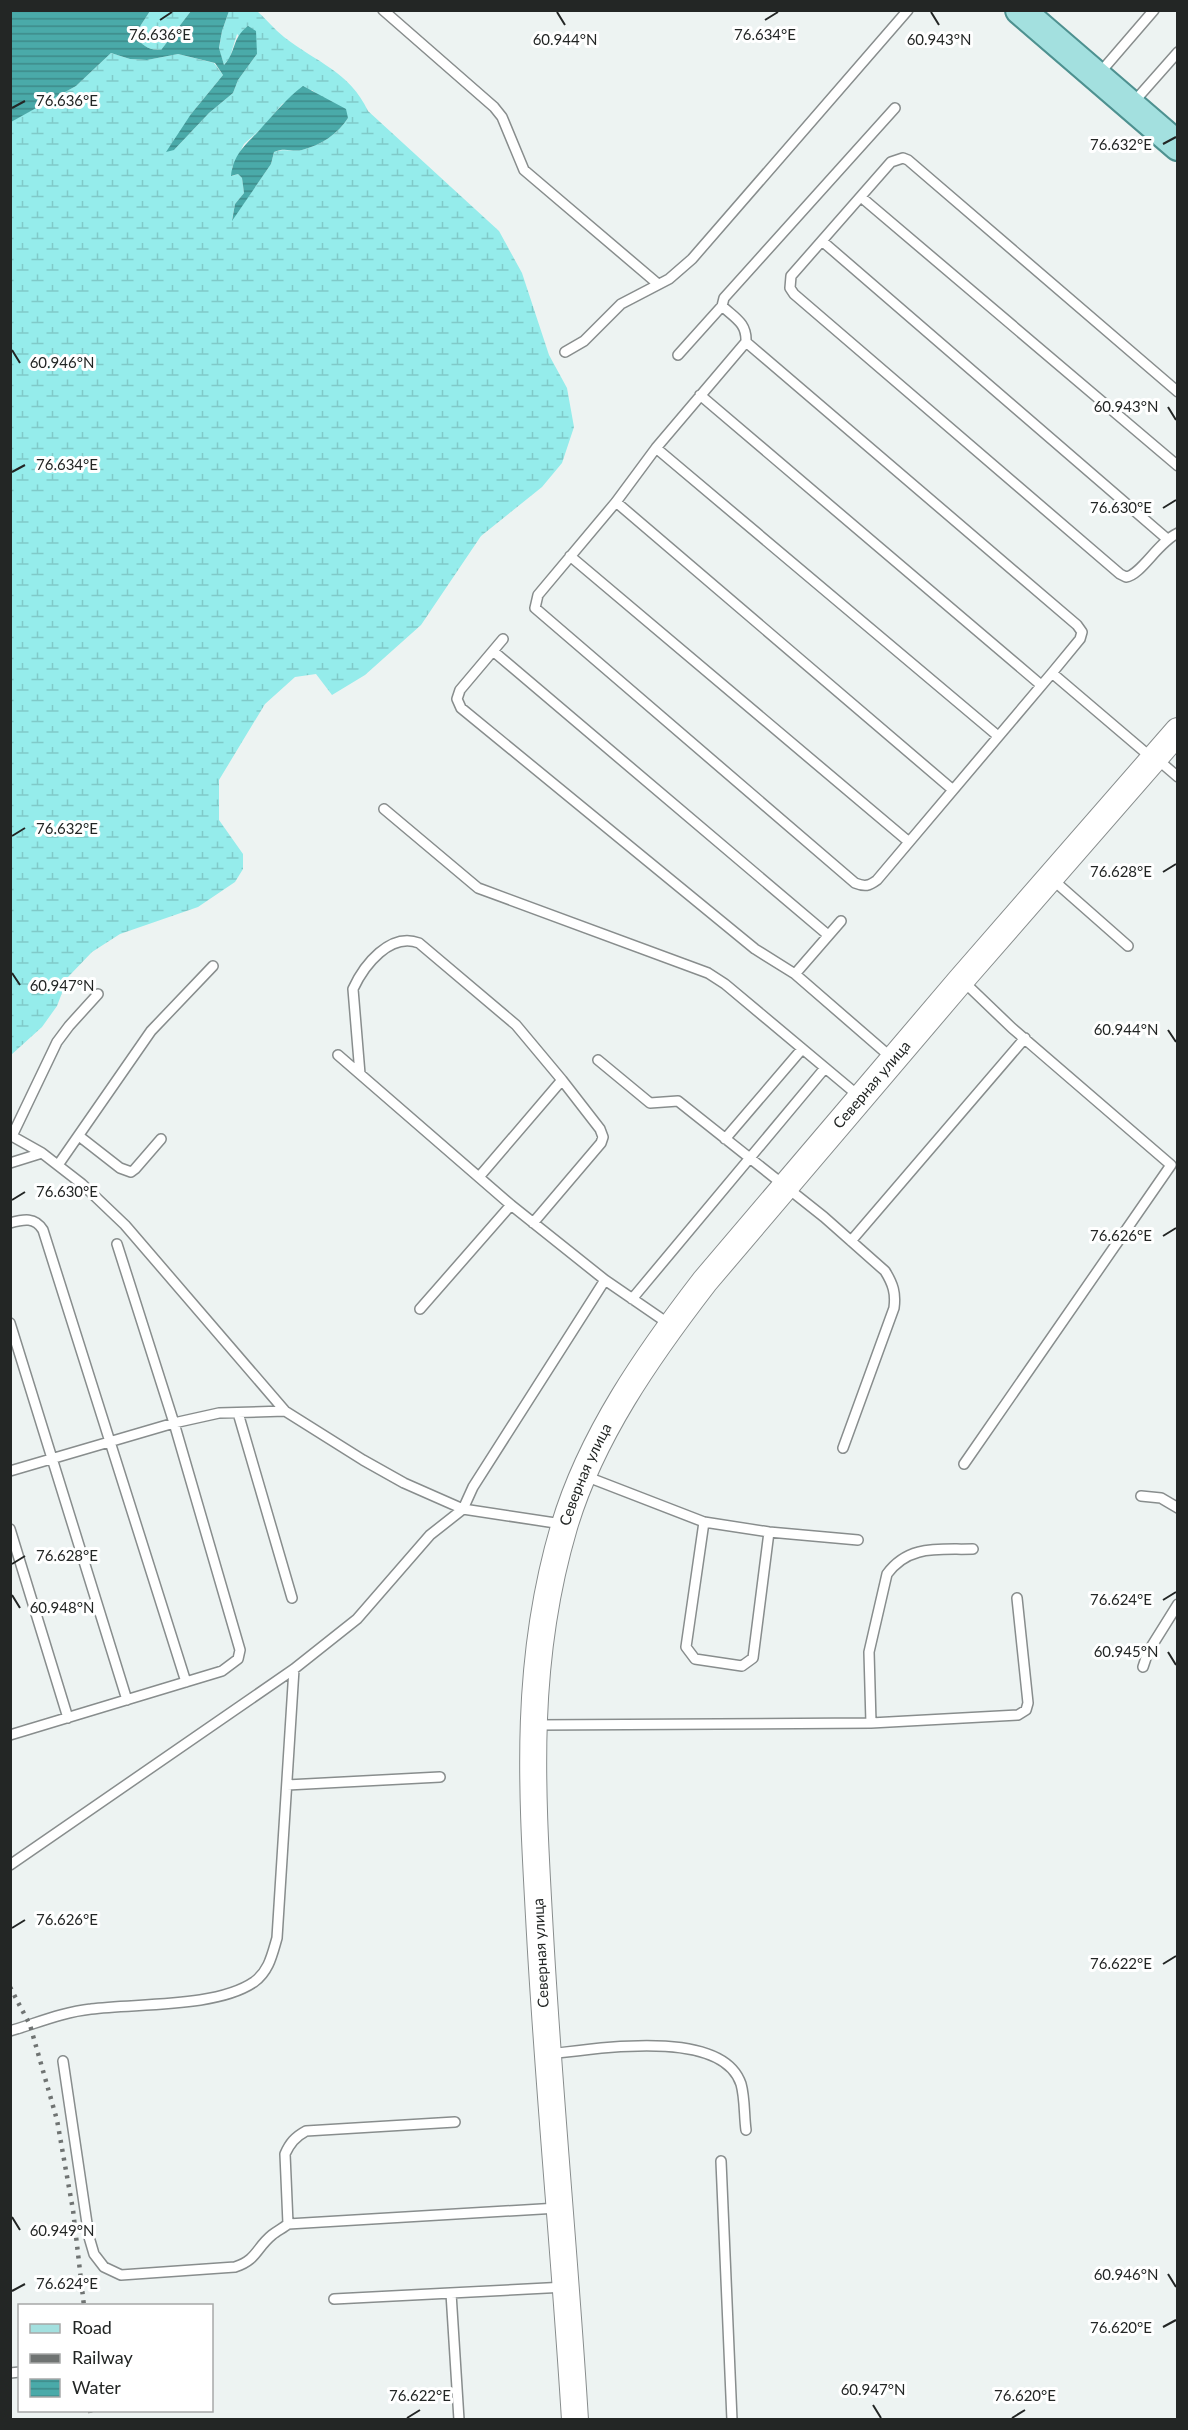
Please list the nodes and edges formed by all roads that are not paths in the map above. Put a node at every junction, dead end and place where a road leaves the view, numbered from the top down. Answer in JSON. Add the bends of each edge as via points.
{"nodes":[{"id":1,"x":383,"y":10,"type":"edge"},
{"id":2,"x":908,"y":10,"type":"edge"},
{"id":3,"x":1020,"y":10,"type":"edge"},
{"id":4,"x":1154,"y":10,"type":"edge"},
{"id":5,"x":1178,"y":52,"type":"edge"},
{"id":6,"x":1096,"y":77,"type":"junction"},
{"id":7,"x":1131,"y":106,"type":"junction"},
{"id":8,"x":896,"y":108,"type":"dead end"},
{"id":9,"x":1178,"y":146,"type":"edge"},
{"id":10,"x":861,"y":197,"type":"junction"},
{"id":11,"x":822,"y":241,"type":"junction"},
{"id":12,"x":658,"y":284,"type":"junction"},
{"id":13,"x":722,"y":306,"type":"junction"},
{"id":14,"x":746,"y":342,"type":"junction"},
{"id":15,"x":565,"y":352,"type":"dead end"},
{"id":16,"x":678,"y":355,"type":"dead end"},
{"id":17,"x":1178,"y":392,"type":"edge"},
{"id":18,"x":700,"y":396,"type":"junction"},
{"id":19,"x":656,"y":448,"type":"junction"},
{"id":20,"x":1178,"y":466,"type":"edge"},
{"id":21,"x":616,"y":501,"type":"junction"},
{"id":22,"x":1178,"y":533,"type":"edge"},
{"id":23,"x":1166,"y":538,"type":"junction"},
{"id":24,"x":570,"y":556,"type":"junction"},
{"id":25,"x":503,"y":639,"type":"dead end"},
{"id":26,"x":493,"y":651,"type":"junction"},
{"id":27,"x":1052,"y":673,"type":"junction"},
{"id":28,"x":1041,"y":685,"type":"junction"},
{"id":29,"x":1178,"y":731,"type":"edge"},
{"id":30,"x":998,"y":736,"type":"junction"},
{"id":31,"x":1154,"y":758,"type":"junction"},
{"id":32,"x":1178,"y":777,"type":"edge"},
{"id":33,"x":953,"y":790,"type":"junction"},
{"id":34,"x":384,"y":809,"type":"dead end"},
{"id":35,"x":909,"y":842,"type":"junction"},
{"id":36,"x":1050,"y":877,"type":"junction"},
{"id":37,"x":841,"y":921,"type":"dead end"},
{"id":38,"x":828,"y":935,"type":"junction"},
{"id":39,"x":1128,"y":946,"type":"dead end"},
{"id":40,"x":213,"y":966,"type":"dead end"},
{"id":41,"x":795,"y":974,"type":"junction"},
{"id":42,"x":961,"y":980,"type":"junction"},
{"id":43,"x":98,"y":994,"type":"dead end"},
{"id":44,"x":1024,"y":1038,"type":"junction"},
{"id":45,"x":802,"y":1048,"type":"junction"},
{"id":46,"x":338,"y":1055,"type":"dead end"},
{"id":47,"x":893,"y":1059,"type":"junction"},
{"id":48,"x":598,"y":1060,"type":"dead end"},
{"id":49,"x":825,"y":1068,"type":"junction"},
{"id":50,"x":360,"y":1074,"type":"junction"},
{"id":51,"x":562,"y":1080,"type":"junction"},
{"id":52,"x":861,"y":1098,"type":"junction"},
{"id":53,"x":11,"y":1136,"type":"edge"},
{"id":54,"x":79,"y":1136,"type":"junction"},
{"id":55,"x":161,"y":1139,"type":"dead end"},
{"id":56,"x":725,"y":1139,"type":"junction"},
{"id":57,"x":42,"y":1153,"type":"junction"},
{"id":58,"x":749,"y":1159,"type":"junction"},
{"id":59,"x":10,"y":1163,"type":"edge"},
{"id":60,"x":58,"y":1165,"type":"junction"},
{"id":61,"x":479,"y":1177,"type":"junction"},
{"id":62,"x":785,"y":1186,"type":"junction"},
{"id":63,"x":511,"y":1205,"type":"junction"},
{"id":64,"x":10,"y":1223,"type":"edge"},
{"id":65,"x":533,"y":1223,"type":"junction"},
{"id":66,"x":851,"y":1241,"type":"junction"},
{"id":67,"x":117,"y":1244,"type":"dead end"},
{"id":68,"x":605,"y":1280,"type":"junction"},
{"id":69,"x":632,"y":1299,"type":"junction"},
{"id":70,"x":420,"y":1309,"type":"dead end"},
{"id":71,"x":10,"y":1323,"type":"edge"},
{"id":72,"x":671,"y":1325,"type":"junction"},
{"id":73,"x":285,"y":1411,"type":"junction"},
{"id":74,"x":238,"y":1413,"type":"junction"},
{"id":75,"x":174,"y":1423,"type":"junction"},
{"id":76,"x":110,"y":1442,"type":"junction"},
{"id":77,"x":843,"y":1448,"type":"dead end"},
{"id":78,"x":52,"y":1459,"type":"junction"},
{"id":79,"x":964,"y":1464,"type":"dead end"},
{"id":80,"x":10,"y":1471,"type":"edge"},
{"id":81,"x":584,"y":1476,"type":"junction"},
{"id":82,"x":1141,"y":1496,"type":"dead end"},
{"id":83,"x":1178,"y":1508,"type":"edge"},
{"id":84,"x":463,"y":1509,"type":"junction"},
{"id":85,"x":704,"y":1522,"type":"junction"},
{"id":86,"x":565,"y":1525,"type":"junction"},
{"id":87,"x":10,"y":1529,"type":"edge"},
{"id":88,"x":770,"y":1532,"type":"junction"},
{"id":89,"x":858,"y":1540,"type":"dead end"},
{"id":90,"x":973,"y":1549,"type":"dead end"},
{"id":91,"x":292,"y":1598,"type":"dead end"},
{"id":92,"x":1017,"y":1598,"type":"dead end"},
{"id":93,"x":1178,"y":1604,"type":"edge"},
{"id":94,"x":1143,"y":1667,"type":"dead end"},
{"id":95,"x":294,"y":1669,"type":"junction"},
{"id":96,"x":186,"y":1682,"type":"junction"},
{"id":97,"x":127,"y":1700,"type":"junction"},
{"id":98,"x":68,"y":1718,"type":"junction"},
{"id":99,"x":871,"y":1723,"type":"junction"},
{"id":100,"x":532,"y":1725,"type":"junction"},
{"id":101,"x":11,"y":1733,"type":"edge"},
{"id":102,"x":440,"y":1777,"type":"dead end"},
{"id":103,"x":287,"y":1785,"type":"junction"},
{"id":104,"x":10,"y":1865,"type":"edge"},
{"id":105,"x":10,"y":2031,"type":"edge"},
{"id":106,"x":548,"y":2054,"type":"junction"},
{"id":107,"x":63,"y":2061,"type":"dead end"},
{"id":108,"x":455,"y":2122,"type":"dead end"},
{"id":109,"x":746,"y":2130,"type":"dead end"},
{"id":110,"x":721,"y":2161,"type":"dead end"},
{"id":111,"x":560,"y":2208,"type":"junction"},
{"id":112,"x":288,"y":2224,"type":"junction"},
{"id":113,"x":567,"y":2287,"type":"junction"},
{"id":114,"x":452,"y":2293,"type":"junction"},
{"id":115,"x":334,"y":2299,"type":"dead end"},
{"id":116,"x":459,"y":2420,"type":"edge"},
{"id":117,"x":575,"y":2420,"type":"edge"},
{"id":118,"x":732,"y":2420,"type":"edge"}],
"edges":[{"from":1,"to":12,"type":"lane","via":[[494,107],[524,170]]},
{"from":2,"to":12,"type":"lane","via":[[692,260]]},
{"from":3,"to":6,"type":"main road"},
{"from":4,"to":6,"type":"lane"},
{"from":5,"to":7,"type":"lane"},
{"from":6,"to":7,"type":"main road"},
{"from":7,"to":9,"type":"main road"},
{"from":8,"to":13,"type":"lane","via":[[724,298]]},
{"from":10,"to":11,"type":"lane"},
{"from":10,"to":17,"type":"lane","via":[[891,162],[908,160]]},
{"from":10,"to":20,"type":"lane"},
{"from":11,"to":23,"type":"lane"},
{"from":11,"to":23,"type":"lane","via":[[791,276],[794,294],[803,302],[1120,574],[1125,577],[1136,573]]},
{"from":12,"to":15,"type":"lane","via":[[621,304],[584,340]]},
{"from":13,"to":14,"type":"lane","via":[[743,325]]},
{"from":13,"to":16,"type":"lane"},
{"from":14,"to":18,"type":"lane"},
{"from":14,"to":27,"type":"lane","via":[[1077,625],[1082,632],[1080,639]]},
{"from":18,"to":19,"type":"lane"},
{"from":18,"to":28,"type":"lane"},
{"from":19,"to":21,"type":"lane"},
{"from":19,"to":30,"type":"lane"},
{"from":21,"to":24,"type":"lane"},
{"from":21,"to":33,"type":"lane"},
{"from":22,"to":23,"type":"lane"},
{"from":24,"to":35,"type":"lane"},
{"from":24,"to":35,"type":"lane","via":[[538,595],[535,608],[540,615],[855,883],[863,886],[877,880]]},
{"from":25,"to":26,"type":"lane"},
{"from":26,"to":38,"type":"lane"},
{"from":26,"to":41,"type":"lane","via":[[460,690],[457,699],[461,708],[755,949]]},
{"from":27,"to":28,"type":"lane"},
{"from":27,"to":31,"type":"lane"},
{"from":28,"to":30,"type":"lane"},
{"from":29,"to":31,"type":"main road","name":"Северная улица"},
{"from":30,"to":33,"type":"lane"},
{"from":31,"to":32,"type":"lane"},
{"from":31,"to":36,"type":"main road","name":"Северная улица"},
{"from":33,"to":35,"type":"lane"},
{"from":34,"to":45,"type":"lane","via":[[478,888],[708,973]]},
{"from":36,"to":39,"type":"lane"},
{"from":36,"to":42,"type":"main road","name":"Северная улица"},
{"from":37,"to":38,"type":"lane"},
{"from":38,"to":41,"type":"lane"},
{"from":40,"to":54,"type":"lane","via":[[151,1031]]},
{"from":41,"to":47,"type":"lane"},
{"from":42,"to":44,"type":"lane"},
{"from":42,"to":47,"type":"main road","name":"Северная улица"},
{"from":43,"to":53,"type":"lane","via":[[57,1042]]},
{"from":44,"to":66,"type":"lane"},
{"from":44,"to":79,"type":"lane","via":[[1171,1165]]},
{"from":45,"to":49,"type":"lane"},
{"from":45,"to":56,"type":"lane"},
{"from":46,"to":50,"type":"lane"},
{"from":47,"to":52,"type":"main road","name":"Северная улица"},
{"from":48,"to":56,"type":"lane","via":[[650,1103],[678,1101]]},
{"from":49,"to":52,"type":"lane"},
{"from":49,"to":58,"type":"lane"},
{"from":50,"to":51,"type":"lane","via":[[353,989],[379,954],[397,942],[411,940],[516,1025]]},
{"from":50,"to":61,"type":"lane"},
{"from":51,"to":61,"type":"lane"},
{"from":51,"to":65,"type":"lane","via":[[603,1137]]},
{"from":52,"to":62,"type":"main road","name":"Северная улица"},
{"from":53,"to":57,"type":"lane"},
{"from":54,"to":55,"type":"lane","via":[[131,1172]]},
{"from":54,"to":60,"type":"lane"},
{"from":56,"to":58,"type":"lane"},
{"from":57,"to":59,"type":"lane"},
{"from":57,"to":60,"type":"lane"},
{"from":58,"to":62,"type":"lane"},
{"from":58,"to":69,"type":"lane"},
{"from":60,"to":73,"type":"lane","via":[[125,1225]]},
{"from":61,"to":63,"type":"lane"},
{"from":62,"to":66,"type":"lane"},
{"from":62,"to":72,"type":"main road","name":"Северная улица"},
{"from":63,"to":65,"type":"lane"},
{"from":63,"to":70,"type":"lane"},
{"from":64,"to":76,"type":"lane","via":[[25,1219],[39,1224],[43,1230]]},
{"from":65,"to":68,"type":"lane"},
{"from":66,"to":77,"type":"lane","via":[[885,1271],[896,1294]]},
{"from":67,"to":75,"type":"lane"},
{"from":68,"to":69,"type":"lane"},
{"from":68,"to":84,"type":"lane","via":[[473,1487]]},
{"from":69,"to":72,"type":"lane"},
{"from":71,"to":78,"type":"lane"},
{"from":72,"to":81,"type":"main road","name":"Северная улица","via":[[614,1415]]},
{"from":73,"to":74,"type":"lane"},
{"from":73,"to":84,"type":"lane","via":[[404,1483]]},
{"from":74,"to":75,"type":"lane"},
{"from":74,"to":91,"type":"lane"},
{"from":75,"to":76,"type":"lane"},
{"from":75,"to":96,"type":"lane","via":[[240,1650],[231,1666]]},
{"from":76,"to":78,"type":"lane"},
{"from":76,"to":96,"type":"lane"},
{"from":78,"to":80,"type":"lane"},
{"from":78,"to":97,"type":"lane"},
{"from":81,"to":85,"type":"lane"},
{"from":81,"to":86,"type":"main road","name":"Северная улица"},
{"from":82,"to":83,"type":"lane","via":[[1161,1498]]},
{"from":84,"to":86,"type":"lane"},
{"from":84,"to":95,"type":"lane","via":[[430,1535],[357,1619]]},
{"from":85,"to":88,"type":"lane"},
{"from":85,"to":88,"type":"lane","via":[[686,1647],[695,1659],[742,1666],[753,1658]]},
{"from":86,"to":100,"type":"main road","name":"Северная улица","via":[[545,1602]]},
{"from":87,"to":98,"type":"lane"},
{"from":88,"to":89,"type":"lane"},
{"from":90,"to":99,"type":"lane","via":[[915,1552],[887,1574],[869,1652]]},
{"from":92,"to":99,"type":"lane","via":[[1026,1710],[1018,1715]]},
{"from":93,"to":94,"type":"lane"},
{"from":95,"to":103,"type":"lane"},
{"from":95,"to":104,"type":"lane"},
{"from":96,"to":97,"type":"lane"},
{"from":97,"to":98,"type":"lane"},
{"from":98,"to":101,"type":"lane"},
{"from":99,"to":100,"type":"lane"},
{"from":100,"to":106,"type":"main road","name":"Северная улица","via":[[533,1808]]},
{"from":102,"to":103,"type":"lane"},
{"from":103,"to":105,"type":"lane","via":[[277,1938],[268,1967],[254,1982],[226,1995],[90,2009]]},
{"from":106,"to":109,"type":"lane","via":[[615,2046],[698,2050],[732,2070],[741,2084]]},
{"from":106,"to":111,"type":"main road","name":"Северная улица"},
{"from":107,"to":112,"type":"lane","via":[[89,2237],[94,2254],[104,2267],[121,2275],[235,2267],[255,2256],[271,2236]]},
{"from":108,"to":112,"type":"lane","via":[[306,2131],[297,2136],[285,2154]]},
{"from":110,"to":118,"type":"lane"},
{"from":111,"to":112,"type":"lane"},
{"from":111,"to":113,"type":"main road","name":"Северная улица"},
{"from":113,"to":114,"type":"lane"},
{"from":113,"to":117,"type":"main road","name":"Северная улица"},
{"from":114,"to":115,"type":"lane"},
{"from":114,"to":116,"type":"lane"}]}
